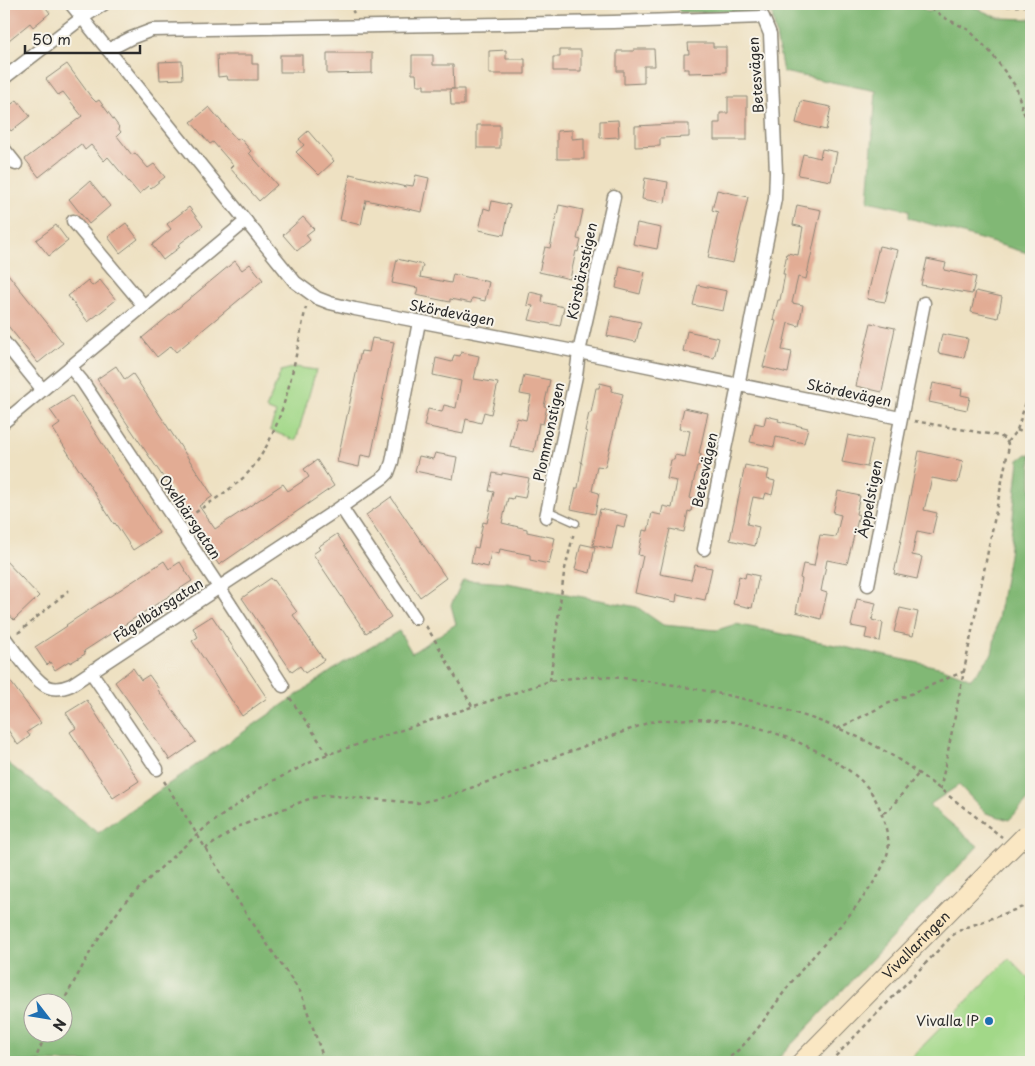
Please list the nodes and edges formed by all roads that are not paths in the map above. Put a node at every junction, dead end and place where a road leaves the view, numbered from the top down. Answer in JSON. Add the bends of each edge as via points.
{"nodes":[{"id":1,"x":71,"y":4,"type":"edge"},
{"id":2,"x":104,"y":4,"type":"edge"},
{"id":3,"x":82,"y":18,"type":"junction"},
{"id":4,"x":108,"y":50,"type":"junction"},
{"id":5,"x":4,"y":78,"type":"edge"},
{"id":6,"x":4,"y":149,"type":"edge"},
{"id":7,"x":16,"y":164,"type":"dead end"},
{"id":8,"x":614,"y":197,"type":"dead end"},
{"id":9,"x":74,"y":221,"type":"dead end"},
{"id":10,"x":246,"y":221,"type":"junction"},
{"id":11,"x":924,"y":303,"type":"dead end"},
{"id":12,"x":144,"y":306,"type":"junction"},
{"id":13,"x":419,"y":322,"type":"junction"},
{"id":14,"x":4,"y":342,"type":"edge"},
{"id":15,"x":579,"y":352,"type":"junction"},
{"id":16,"x":70,"y":367,"type":"junction"},
{"id":17,"x":737,"y":386,"type":"junction"},
{"id":18,"x":42,"y":389,"type":"junction"},
{"id":19,"x":900,"y":418,"type":"junction"},
{"id":20,"x":4,"y":422,"type":"edge"},
{"id":21,"x":341,"y":507,"type":"junction"},
{"id":22,"x":547,"y":514,"type":"joint"},
{"id":23,"x":576,"y":523,"type":"road end"},
{"id":24,"x":704,"y":549,"type":"dead end"},
{"id":25,"x":868,"y":585,"type":"dead end"},
{"id":26,"x":219,"y":587,"type":"junction"},
{"id":27,"x":415,"y":618,"type":"road end"},
{"id":28,"x":6,"y":639,"type":"edge"},
{"id":29,"x":91,"y":672,"type":"junction"},
{"id":30,"x":283,"y":686,"type":"road end"},
{"id":31,"x":157,"y":769,"type":"road end"},
{"id":32,"x":1028,"y":832,"type":"edge"},
{"id":33,"x":801,"y":1062,"type":"edge"}],
"edges":[{"from":1,"to":3,"type":"street","name":"Skördevägen"},
{"from":2,"to":3,"type":"street"},
{"from":3,"to":4,"type":"street","name":"Skördevägen"},
{"from":3,"to":5,"type":"street"},
{"from":4,"to":10,"type":"street","name":"Skördevägen"},
{"from":4,"to":17,"type":"street","name":"Betesvägen","via":[[152,30],[763,17],[770,34],[775,192]]},
{"from":6,"to":7,"type":"street"},
{"from":8,"to":15,"type":"street","name":"Körsbärsstigen"},
{"from":9,"to":12,"type":"street"},
{"from":10,"to":12,"type":"street"},
{"from":10,"to":13,"type":"street","name":"Skördevägen","via":[[294,282],[309,292],[330,304]]},
{"from":11,"to":19,"type":"street","name":"Äppelstigen"},
{"from":12,"to":16,"type":"street"},
{"from":13,"to":15,"type":"street","name":"Skördevägen"},
{"from":13,"to":21,"type":"street","name":"Fågelbärsgatan","via":[[388,473]]},
{"from":14,"to":18,"type":"street"},
{"from":15,"to":17,"type":"street","name":"Skördevägen"},
{"from":15,"to":22,"type":"street","name":"Plommonstigen"},
{"from":16,"to":18,"type":"street"},
{"from":16,"to":26,"type":"street","name":"Oxelbärsgatan"},
{"from":17,"to":19,"type":"street","name":"Skördevägen"},
{"from":17,"to":24,"type":"street","name":"Betesvägen"},
{"from":18,"to":20,"type":"street"},
{"from":19,"to":25,"type":"street","name":"Äppelstigen"},
{"from":21,"to":26,"type":"street","name":"Fågelbärsgatan"},
{"from":21,"to":27,"type":"street"},
{"from":22,"to":23,"type":"lane"},
{"from":26,"to":29,"type":"street","name":"Fågelbärsgatan"},
{"from":26,"to":30,"type":"street","name":"Oxelbärsgatan"},
{"from":28,"to":29,"type":"street","name":"Fågelbärsgatan","via":[[38,680],[48,687],[59,689],[71,685]]},
{"from":29,"to":31,"type":"street"},
{"from":32,"to":33,"type":"street","name":"Vivallaringen","bridge":true}]}
